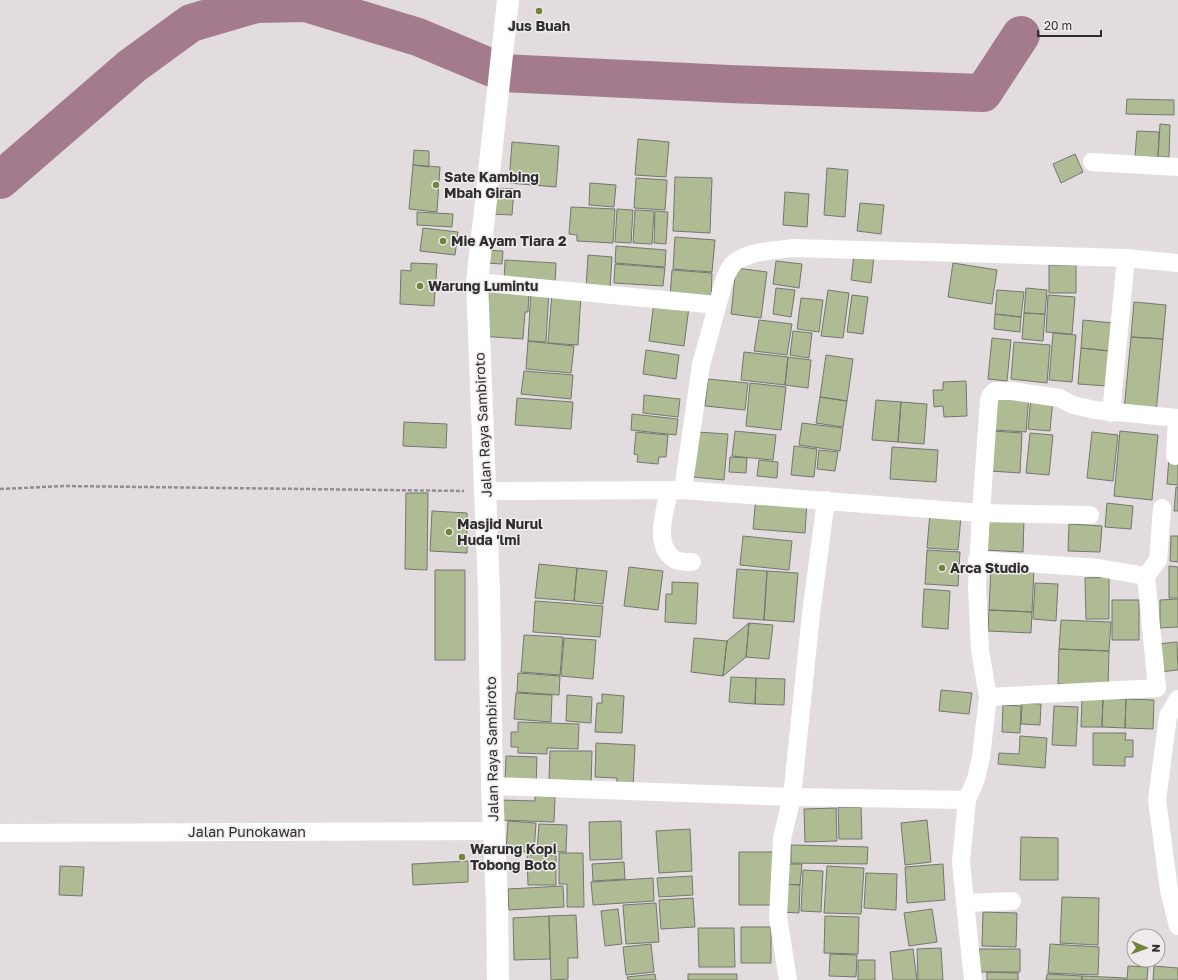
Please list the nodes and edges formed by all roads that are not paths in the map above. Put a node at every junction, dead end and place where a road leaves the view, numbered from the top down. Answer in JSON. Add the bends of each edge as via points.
{"nodes":[{"id":1,"x":507,"y":8,"type":"edge"},
{"id":2,"x":1092,"y":162,"type":"dead end"},
{"id":3,"x":1178,"y":167,"type":"edge"},
{"id":4,"x":1126,"y":258,"type":"junction"},
{"id":5,"x":1178,"y":263,"type":"edge"},
{"id":6,"x":477,"y":282,"type":"junction"},
{"id":7,"x":717,"y":305,"type":"junction"},
{"id":8,"x":1111,"y":413,"type":"junction"},
{"id":9,"x":1178,"y":418,"type":"edge"},
{"id":10,"x":1175,"y":456,"type":"dead end"},
{"id":11,"x":676,"y":490,"type":"junction"},
{"id":12,"x":486,"y":491,"type":"junction"},
{"id":13,"x":826,"y":500,"type":"junction"},
{"id":14,"x":1162,"y":508,"type":"dead end"},
{"id":15,"x":981,"y":513,"type":"junction"},
{"id":16,"x":1090,"y":515,"type":"dead end"},
{"id":17,"x":977,"y":560,"type":"junction"},
{"id":18,"x":692,"y":562,"type":"dead end"},
{"id":19,"x":1146,"y":576,"type":"junction"},
{"id":20,"x":1157,"y":688,"type":"junction"},
{"id":21,"x":1178,"y":694,"type":"edge"},
{"id":22,"x":988,"y":697,"type":"junction"},
{"id":23,"x":1178,"y":699,"type":"edge"},
{"id":24,"x":492,"y":786,"type":"junction"},
{"id":25,"x":792,"y":797,"type":"junction"},
{"id":26,"x":967,"y":800,"type":"junction"},
{"id":27,"x":493,"y":831,"type":"junction"},
{"id":28,"x":0,"y":833,"type":"edge"},
{"id":29,"x":1012,"y":901,"type":"dead end"},
{"id":30,"x":966,"y":903,"type":"junction"},
{"id":31,"x":1178,"y":926,"type":"edge"},
{"id":32,"x":498,"y":980,"type":"edge"},
{"id":33,"x":788,"y":980,"type":"edge"},
{"id":34,"x":973,"y":980,"type":"edge"}],
"edges":[{"from":1,"to":6,"type":"street","name":"Jalan Raya Sambiroto"},
{"from":2,"to":3,"type":"street"},
{"from":4,"to":5,"type":"street"},
{"from":4,"to":7,"type":"street","via":[[794,248],[737,260],[730,268]]},
{"from":4,"to":8,"type":"street"},
{"from":6,"to":7,"type":"street"},
{"from":6,"to":12,"type":"street","name":"Jalan Raya Sambiroto"},
{"from":7,"to":11,"type":"street","via":[[701,365]]},
{"from":8,"to":9,"type":"street"},
{"from":8,"to":15,"type":"street","via":[[1073,405],[1059,398],[995,391],[989,400]]},
{"from":9,"to":10,"type":"street"},
{"from":11,"to":12,"type":"street"},
{"from":11,"to":13,"type":"street"},
{"from":11,"to":18,"type":"street","via":[[662,540],[664,549],[674,560]]},
{"from":12,"to":24,"type":"street","name":"Jalan Raya Sambiroto"},
{"from":13,"to":15,"type":"street"},
{"from":13,"to":25,"type":"street"},
{"from":14,"to":19,"type":"street","via":[[1158,560]]},
{"from":15,"to":16,"type":"street"},
{"from":15,"to":17,"type":"street"},
{"from":17,"to":19,"type":"street","via":[[1100,568]]},
{"from":17,"to":22,"type":"street","via":[[980,650]]},
{"from":19,"to":20,"type":"street"},
{"from":20,"to":21,"type":"street"},
{"from":20,"to":22,"type":"street"},
{"from":22,"to":26,"type":"street","via":[[981,757],[976,779]]},
{"from":23,"to":31,"type":"street","via":[[1168,716],[1157,800],[1168,890]]},
{"from":24,"to":25,"type":"street"},
{"from":24,"to":27,"type":"street","name":"Jalan Raya Sambiroto"},
{"from":25,"to":26,"type":"street"},
{"from":25,"to":33,"type":"street","via":[[782,838],[778,917]]},
{"from":26,"to":30,"type":"street","via":[[961,862]]},
{"from":27,"to":28,"type":"street","name":"Jalan Punokawan"},
{"from":27,"to":32,"type":"street","name":"Jalan Raya Sambiroto"},
{"from":29,"to":30,"type":"street"},
{"from":30,"to":34,"type":"street"}]}
